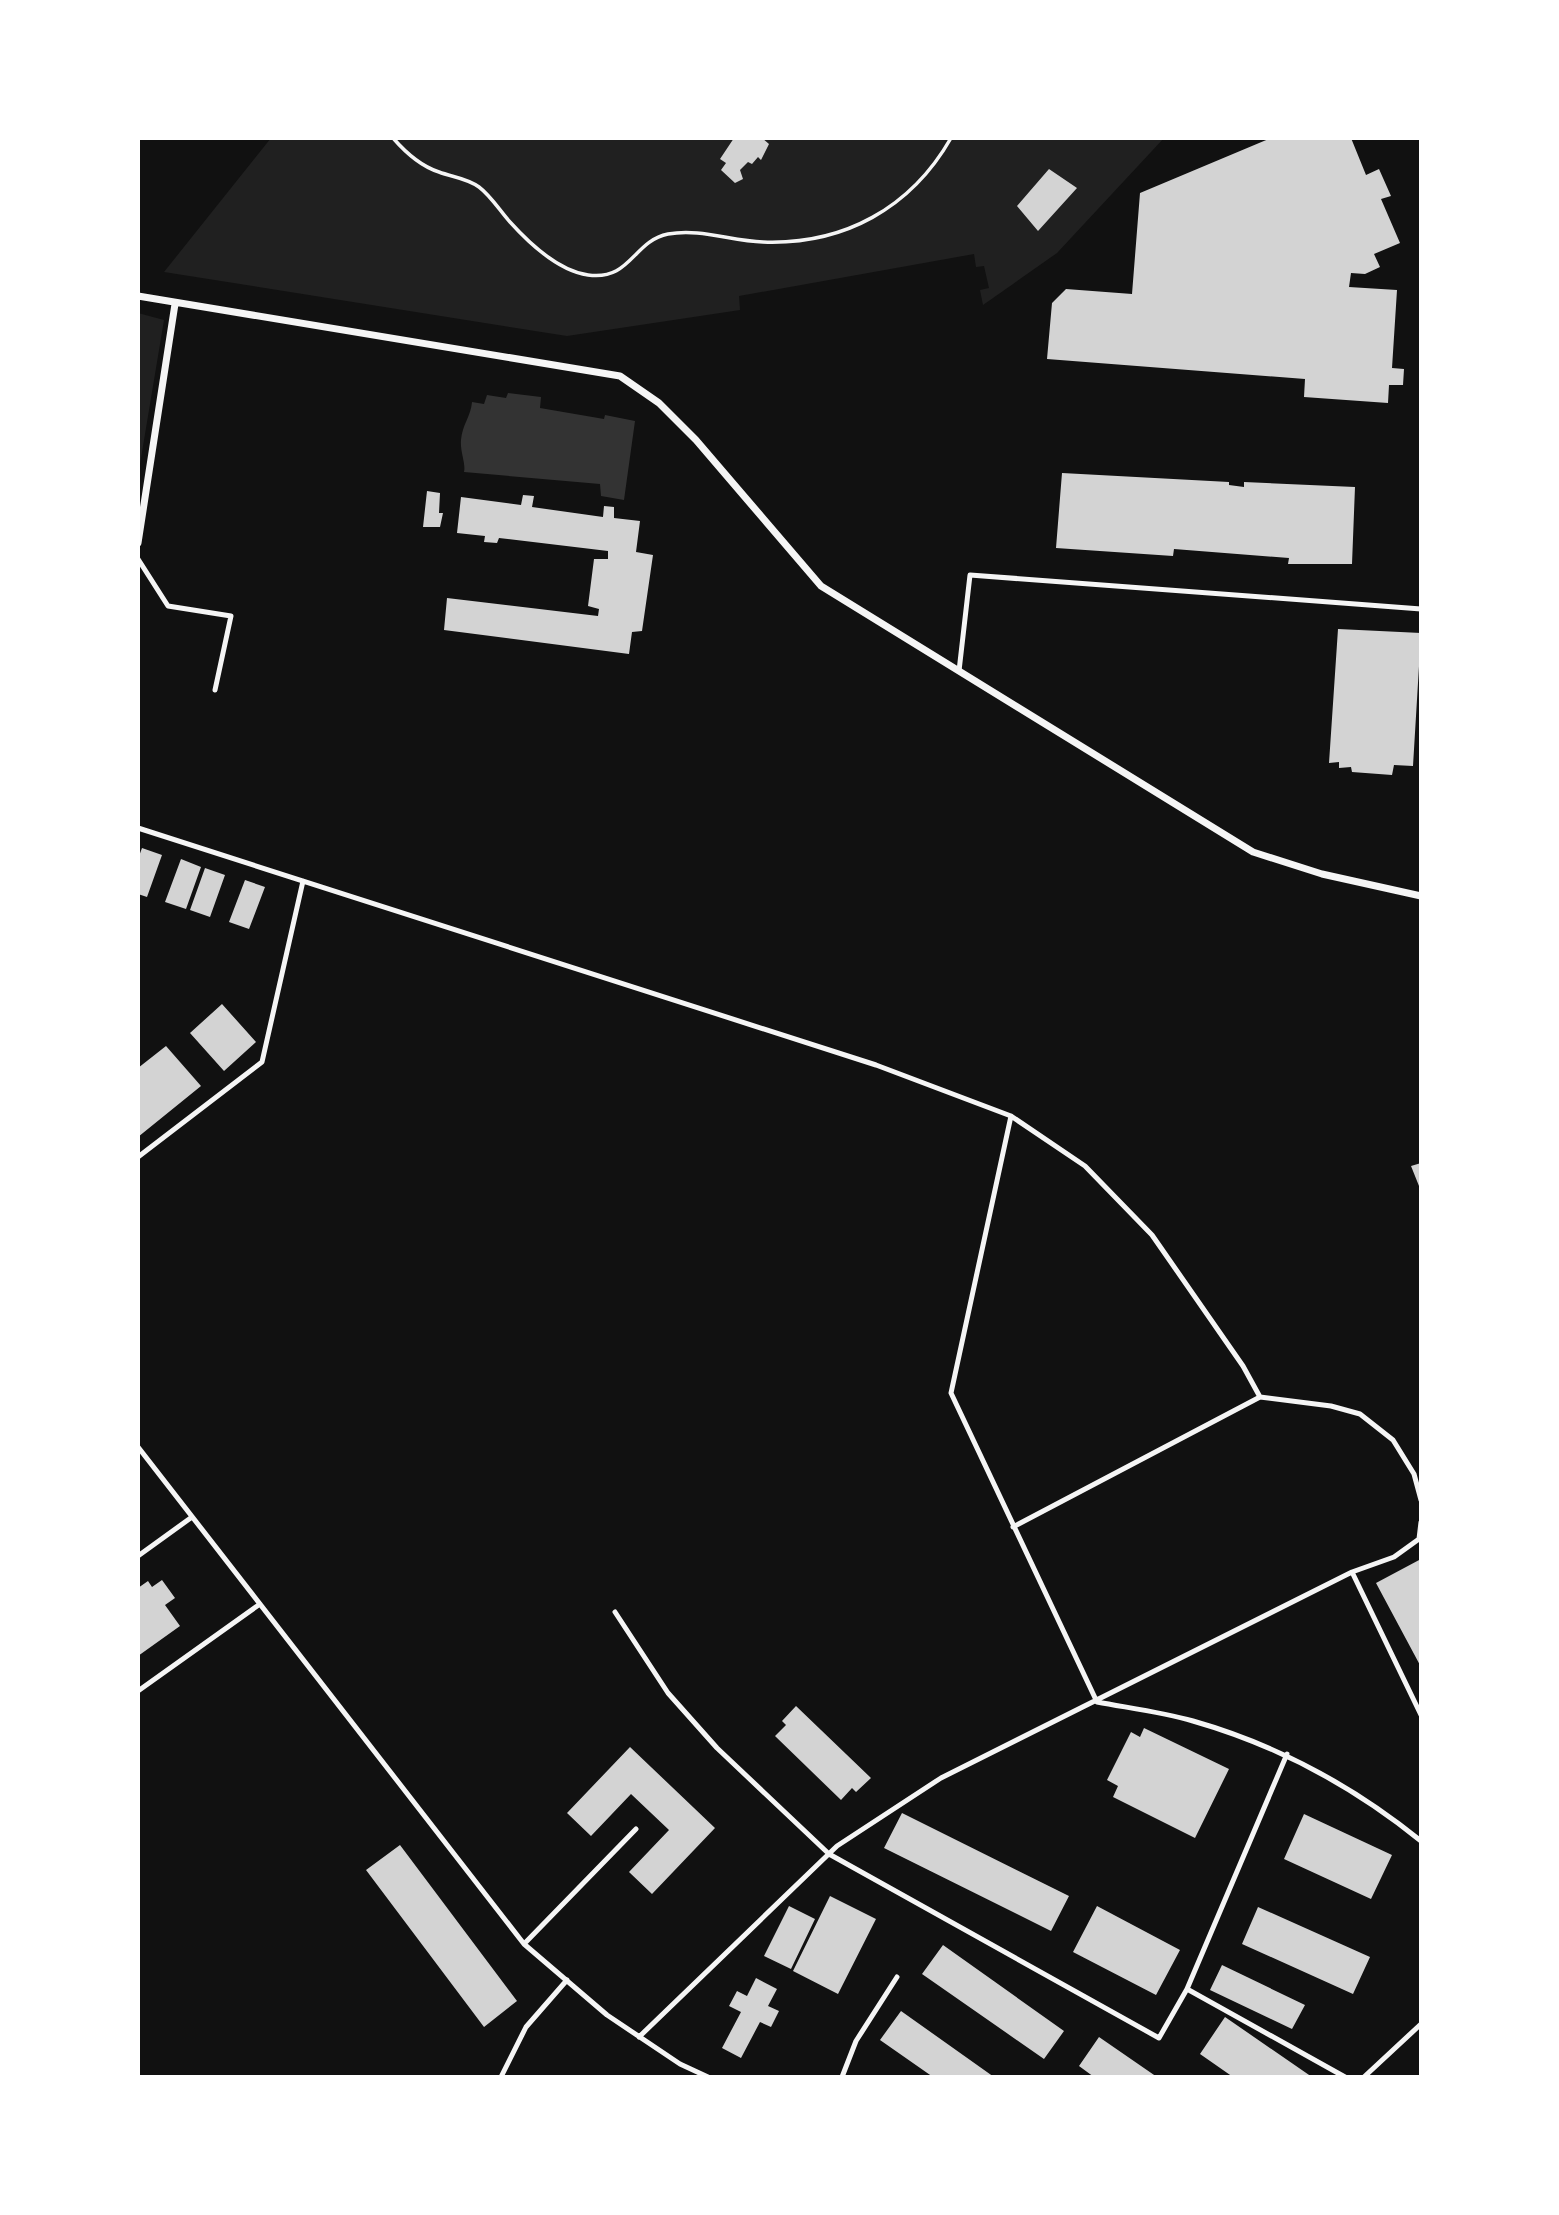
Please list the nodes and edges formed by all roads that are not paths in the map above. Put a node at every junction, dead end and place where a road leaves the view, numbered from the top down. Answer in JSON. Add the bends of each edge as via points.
{"nodes":[{"id":1,"x":138,"y":296,"type":"edge"},
{"id":2,"x":175,"y":304,"type":"junction"},
{"id":3,"x":138,"y":543,"type":"edge"},
{"id":4,"x":138,"y":559,"type":"edge"},
{"id":5,"x":1421,"y":609,"type":"edge"},
{"id":6,"x":959,"y":671,"type":"junction"},
{"id":7,"x":215,"y":690,"type":"dead end"},
{"id":8,"x":138,"y":828,"type":"edge"},
{"id":9,"x":303,"y":881,"type":"junction"},
{"id":10,"x":1421,"y":896,"type":"edge"},
{"id":11,"x":1011,"y":1116,"type":"junction"},
{"id":12,"x":138,"y":1157,"type":"edge"},
{"id":13,"x":1260,"y":1397,"type":"junction"},
{"id":14,"x":138,"y":1447,"type":"edge"},
{"id":15,"x":1417,"y":1473,"type":"edge"},
{"id":16,"x":1421,"y":1500,"type":"edge"},
{"id":17,"x":192,"y":1517,"type":"junction"},
{"id":18,"x":1421,"y":1522,"type":"edge"},
{"id":19,"x":1013,"y":1527,"type":"junction"},
{"id":20,"x":138,"y":1556,"type":"edge"},
{"id":21,"x":1352,"y":1572,"type":"junction"},
{"id":22,"x":260,"y":1604,"type":"junction"},
{"id":23,"x":615,"y":1612,"type":"dead end"},
{"id":24,"x":138,"y":1691,"type":"edge"},
{"id":25,"x":1097,"y":1702,"type":"junction"},
{"id":26,"x":1421,"y":1715,"type":"edge"},
{"id":27,"x":1287,"y":1754,"type":"junction"},
{"id":28,"x":636,"y":1829,"type":"dead end"},
{"id":29,"x":1421,"y":1841,"type":"edge"},
{"id":30,"x":829,"y":1854,"type":"junction"},
{"id":31,"x":524,"y":1944,"type":"junction"},
{"id":32,"x":897,"y":1978,"type":"dead end"},
{"id":33,"x":567,"y":1980,"type":"junction"},
{"id":34,"x":1187,"y":1989,"type":"junction"},
{"id":35,"x":1421,"y":2024,"type":"edge"},
{"id":36,"x":639,"y":2037,"type":"junction"},
{"id":37,"x":501,"y":2077,"type":"edge"},
{"id":38,"x":708,"y":2077,"type":"edge"},
{"id":39,"x":842,"y":2077,"type":"edge"},
{"id":40,"x":1345,"y":2077,"type":"edge"},
{"id":41,"x":1364,"y":2077,"type":"edge"}],
"edges":[{"from":1,"to":2,"type":"street"},
{"from":2,"to":3,"type":"street"},
{"from":2,"to":6,"type":"street","via":[[620,376],[659,403],[696,440],[821,586]]},
{"from":4,"to":7,"type":"lane","via":[[167,606],[231,616]]},
{"from":5,"to":6,"type":"lane","via":[[970,575]]},
{"from":6,"to":10,"type":"street","via":[[1253,852],[1322,874]]},
{"from":8,"to":9,"type":"lane"},
{"from":9,"to":11,"type":"lane","via":[[877,1065]]},
{"from":9,"to":12,"type":"lane","via":[[262,1062]]},
{"from":11,"to":13,"type":"lane","via":[[1085,1166],[1152,1235]]},
{"from":11,"to":19,"type":"lane","via":[[951,1393]]},
{"from":13,"to":15,"type":"lane","via":[[1360,1414],[1393,1440]]},
{"from":13,"to":19,"type":"lane"},
{"from":14,"to":17,"type":"lane"},
{"from":15,"to":16,"type":"lane"},
{"from":17,"to":20,"type":"lane"},
{"from":17,"to":22,"type":"lane"},
{"from":18,"to":21,"type":"lane","via":[[1419,1539],[1394,1557]]},
{"from":19,"to":25,"type":"lane"},
{"from":21,"to":25,"type":"lane"},
{"from":21,"to":26,"type":"lane"},
{"from":22,"to":24,"type":"lane"},
{"from":22,"to":31,"type":"lane"},
{"from":23,"to":30,"type":"lane","via":[[668,1693],[717,1748]]},
{"from":25,"to":27,"type":"lane","via":[[1192,1720]]},
{"from":25,"to":30,"type":"lane","via":[[941,1778]]},
{"from":27,"to":29,"type":"lane","via":[[1378,1807]]},
{"from":27,"to":34,"type":"lane"},
{"from":28,"to":31,"type":"lane"},
{"from":30,"to":34,"type":"lane","via":[[1159,2038]]},
{"from":30,"to":36,"type":"lane"},
{"from":31,"to":33,"type":"lane"},
{"from":32,"to":39,"type":"lane","via":[[856,2040]]},
{"from":33,"to":36,"type":"lane"},
{"from":33,"to":37,"type":"lane","via":[[526,2027]]},
{"from":34,"to":40,"type":"lane"},
{"from":35,"to":41,"type":"lane"},
{"from":36,"to":38,"type":"lane"}]}
